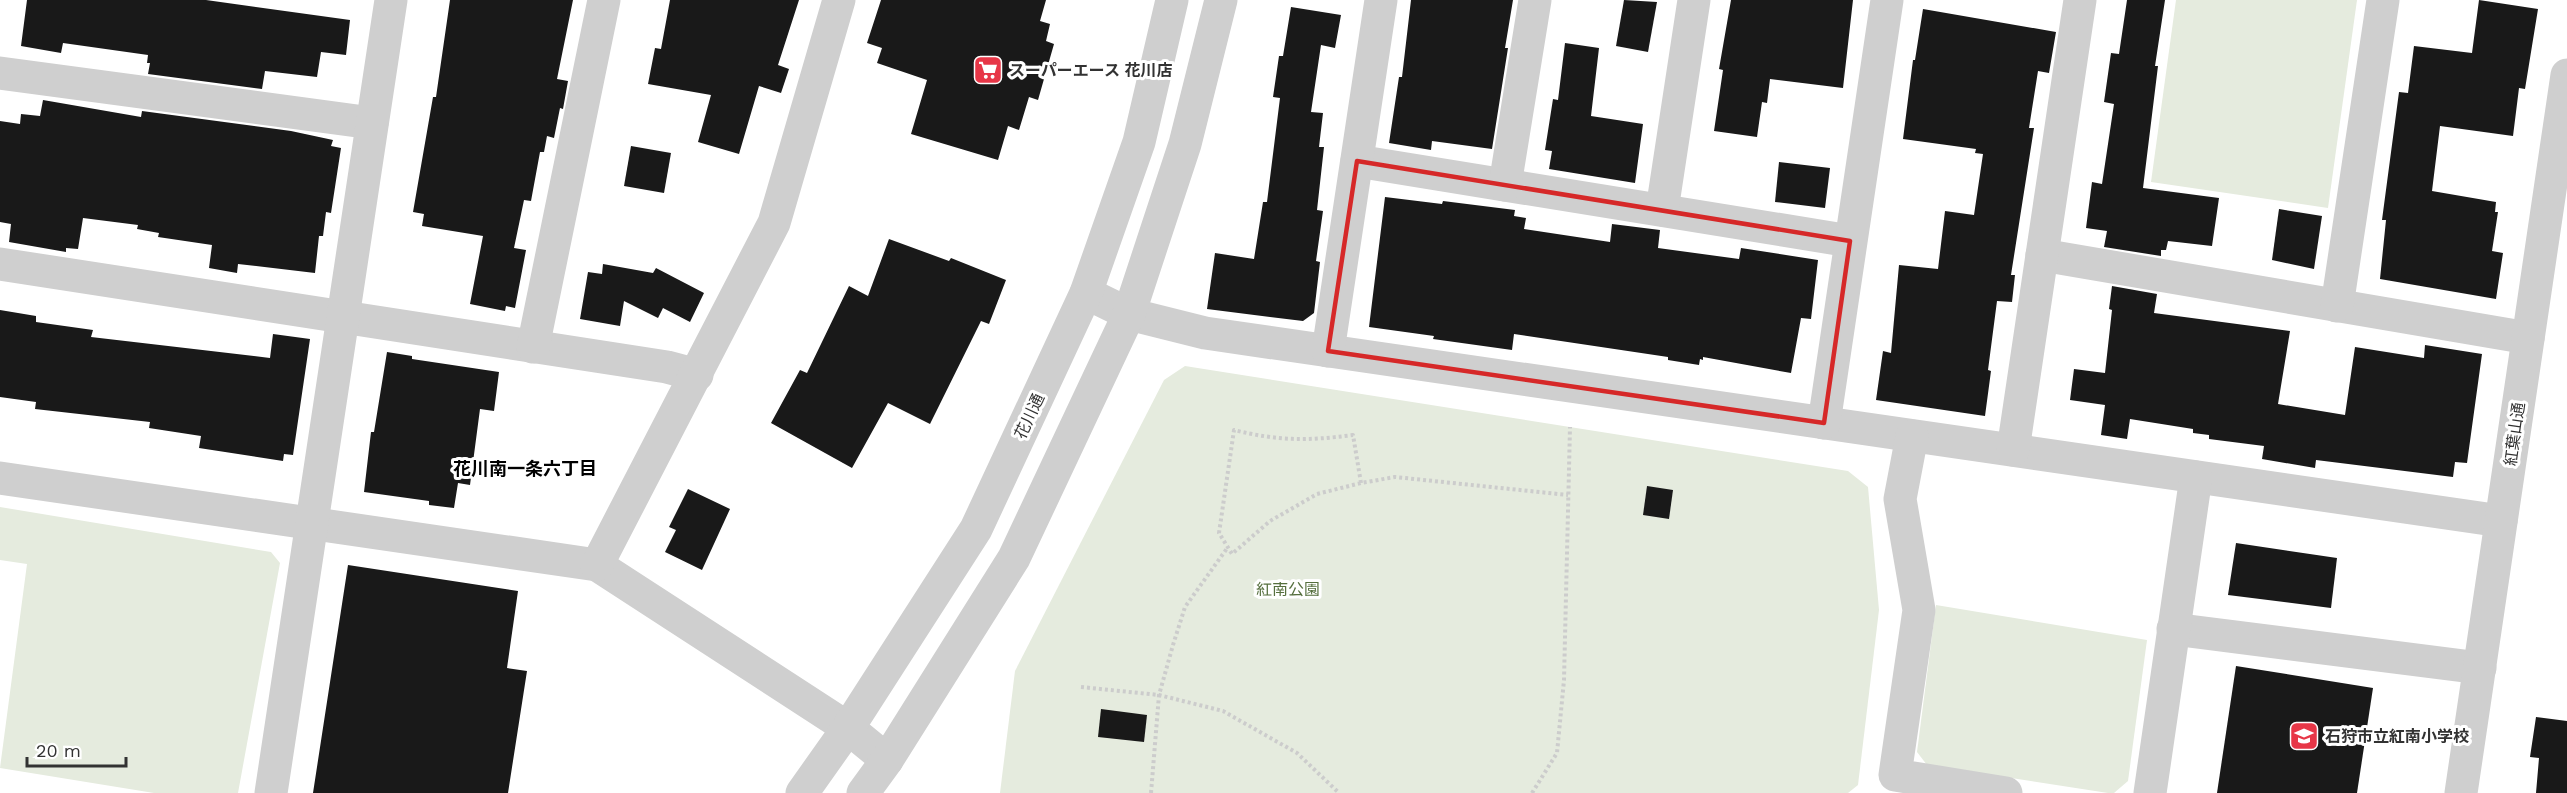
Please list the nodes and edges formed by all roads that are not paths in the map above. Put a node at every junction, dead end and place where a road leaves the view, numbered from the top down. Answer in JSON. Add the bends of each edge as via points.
{"nodes":[{"id":1,"x":391,"y":0,"type":"edge"},
{"id":2,"x":604,"y":0,"type":"edge"},
{"id":3,"x":839,"y":0,"type":"edge"},
{"id":4,"x":1172,"y":0,"type":"edge"},
{"id":5,"x":1221,"y":0,"type":"edge"},
{"id":6,"x":1381,"y":0,"type":"edge"},
{"id":7,"x":1535,"y":0,"type":"edge"},
{"id":8,"x":1694,"y":0,"type":"edge"},
{"id":9,"x":1887,"y":0,"type":"edge"},
{"id":10,"x":2080,"y":0,"type":"edge"},
{"id":11,"x":2383,"y":0,"type":"edge"},
{"id":12,"x":0,"y":73,"type":"edge"},
{"id":13,"x":2567,"y":75,"type":"edge"},
{"id":14,"x":372,"y":123,"type":"junction"},
{"id":15,"x":1357,"y":161,"type":"junction"},
{"id":16,"x":1505,"y":185,"type":"junction"},
{"id":17,"x":1662,"y":210,"type":"junction"},
{"id":18,"x":1850,"y":241,"type":"junction"},
{"id":19,"x":2042,"y":255,"type":"junction"},
{"id":20,"x":0,"y":264,"type":"edge"},
{"id":21,"x":1086,"y":293,"type":"junction"},
{"id":22,"x":2337,"y":306,"type":"junction"},
{"id":23,"x":1129,"y":314,"type":"junction"},
{"id":24,"x":342,"y":318,"type":"junction"},
{"id":25,"x":2528,"y":338,"type":"junction"},
{"id":26,"x":533,"y":347,"type":"junction"},
{"id":27,"x":1328,"y":351,"type":"junction"},
{"id":28,"x":697,"y":375,"type":"junction"},
{"id":29,"x":1824,"y":423,"type":"junction"},
{"id":30,"x":1912,"y":436,"type":"junction"},
{"id":31,"x":2013,"y":450,"type":"junction"},
{"id":32,"x":2196,"y":477,"type":"junction"},
{"id":33,"x":0,"y":478,"type":"edge"},
{"id":34,"x":2501,"y":521,"type":"junction"},
{"id":35,"x":310,"y":523,"type":"junction"},
{"id":36,"x":597,"y":565,"type":"junction"},
{"id":37,"x":2173,"y":629,"type":"junction"},
{"id":38,"x":2480,"y":668,"type":"junction"},
{"id":39,"x":849,"y":728,"type":"junction"},
{"id":40,"x":887,"y":760,"type":"junction"},
{"id":41,"x":271,"y":793,"type":"edge"},
{"id":42,"x":802,"y":793,"type":"edge"},
{"id":43,"x":863,"y":793,"type":"edge"},
{"id":44,"x":2006,"y":793,"type":"edge"},
{"id":45,"x":2150,"y":793,"type":"edge"},
{"id":46,"x":2461,"y":793,"type":"edge"}],
"edges":[{"from":1,"to":14,"type":"street"},
{"from":2,"to":26,"type":"street"},
{"from":3,"to":28,"type":"street","via":[[774,223]]},
{"from":4,"to":21,"type":"street","name":"花川通","via":[[1139,142]]},
{"from":5,"to":23,"type":"street","via":[[1185,144]]},
{"from":6,"to":15,"type":"street"},
{"from":7,"to":16,"type":"street"},
{"from":8,"to":17,"type":"street"},
{"from":9,"to":18,"type":"street"},
{"from":10,"to":19,"type":"street"},
{"from":11,"to":22,"type":"street"},
{"from":12,"to":14,"type":"street"},
{"from":13,"to":25,"type":"street","name":"紅葉山通"},
{"from":14,"to":24,"type":"street"},
{"from":15,"to":16,"type":"street"},
{"from":15,"to":27,"type":"street"},
{"from":16,"to":17,"type":"street"},
{"from":17,"to":18,"type":"street"},
{"from":18,"to":29,"type":"street"},
{"from":19,"to":22,"type":"street"},
{"from":19,"to":31,"type":"street"},
{"from":20,"to":24,"type":"street"},
{"from":21,"to":23,"type":"street"},
{"from":21,"to":39,"type":"street","name":"花川通","via":[[976,529]]},
{"from":22,"to":25,"type":"street"},
{"from":23,"to":27,"type":"street","via":[[1205,333]]},
{"from":23,"to":40,"type":"street","via":[[1014,558]]},
{"from":24,"to":26,"type":"street"},
{"from":24,"to":35,"type":"street"},
{"from":25,"to":34,"type":"street","name":"紅葉山通"},
{"from":26,"to":28,"type":"street"},
{"from":27,"to":29,"type":"street"},
{"from":28,"to":36,"type":"street"},
{"from":29,"to":30,"type":"street"},
{"from":30,"to":31,"type":"street"},
{"from":30,"to":44,"type":"street","via":[[1900,499],[1919,610],[1896,775]]},
{"from":31,"to":32,"type":"street"},
{"from":32,"to":34,"type":"street"},
{"from":32,"to":37,"type":"street"},
{"from":33,"to":35,"type":"street"},
{"from":34,"to":38,"type":"street","name":"紅葉山通"},
{"from":35,"to":36,"type":"street"},
{"from":35,"to":41,"type":"street"},
{"from":36,"to":39,"type":"street"},
{"from":37,"to":38,"type":"street"},
{"from":37,"to":45,"type":"street"},
{"from":38,"to":46,"type":"street","name":"紅葉山通"},
{"from":39,"to":40,"type":"street"},
{"from":39,"to":42,"type":"street","name":"花川通"},
{"from":40,"to":43,"type":"street"}]}
